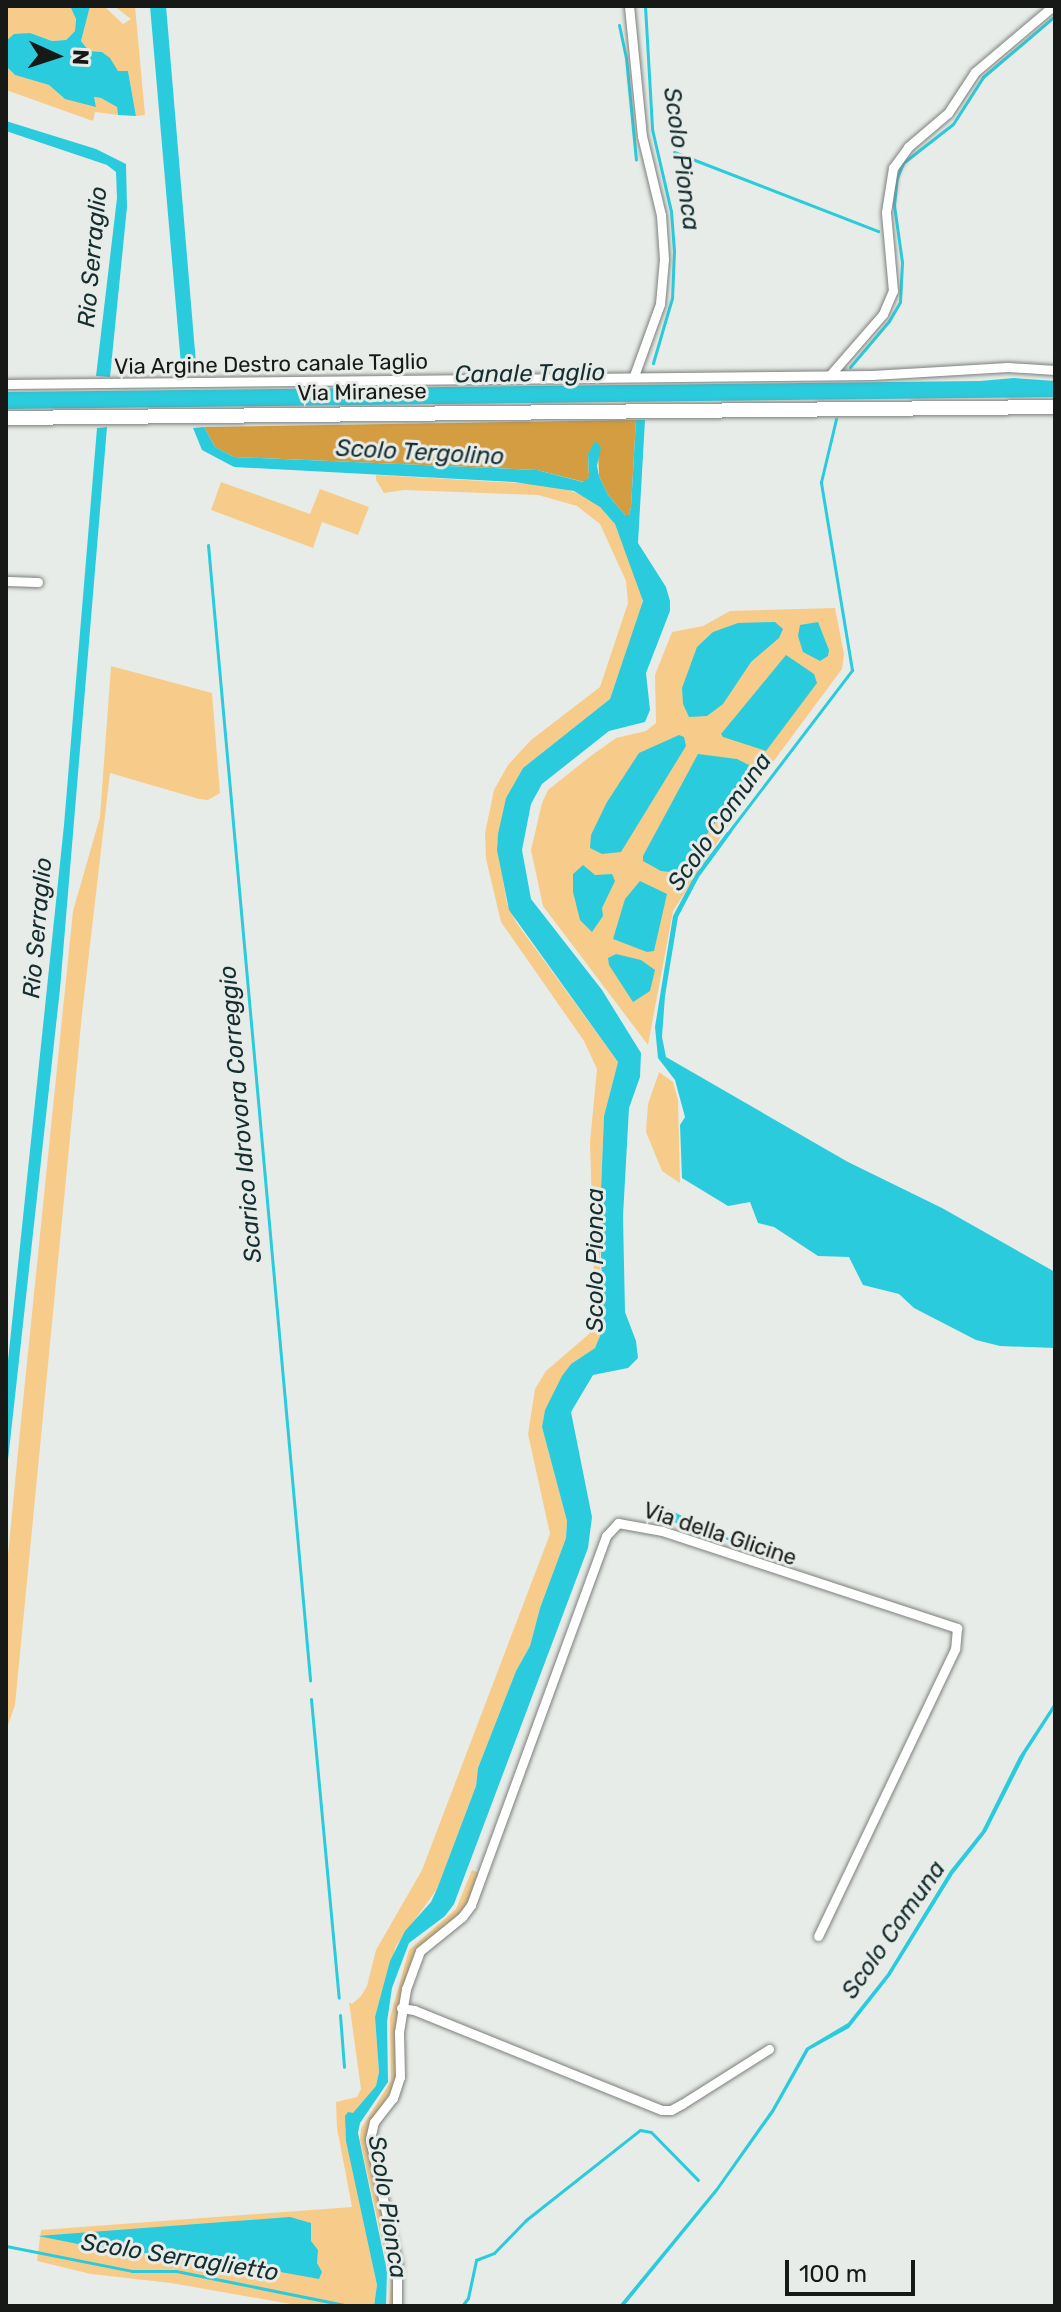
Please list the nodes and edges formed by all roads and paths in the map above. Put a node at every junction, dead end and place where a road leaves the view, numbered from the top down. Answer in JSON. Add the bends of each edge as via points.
{"nodes":[{"id":1,"x":629,"y":6,"type":"edge"},
{"id":2,"x":1053,"y":6,"type":"edge"},
{"id":3,"x":1055,"y":370,"type":"edge"},
{"id":4,"x":830,"y":375,"type":"junction"},
{"id":5,"x":634,"y":376,"type":"junction"},
{"id":6,"x":6,"y":384,"type":"edge"},
{"id":7,"x":1055,"y":407,"type":"edge"},
{"id":8,"x":6,"y":418,"type":"edge"},
{"id":9,"x":6,"y":581,"type":"edge"},
{"id":10,"x":38,"y":582,"type":"dead end"},
{"id":11,"x":818,"y":1936,"type":"dead end"},
{"id":12,"x":401,"y":2008,"type":"junction"},
{"id":13,"x":769,"y":2049,"type":"dead end"},
{"id":14,"x":397,"y":2306,"type":"edge"}],
"edges":[{"from":1,"to":5,"type":"street","via":[[642,136],[661,215],[664,259],[660,304]]},
{"from":2,"to":4,"type":"street","via":[[975,72],[948,113],[908,147],[893,168],[886,196],[893,291],[883,314]]},
{"from":3,"to":4,"type":"street","name":"Via Argine Destro canale Taglio","via":[[1008,367]]},
{"from":4,"to":5,"type":"street","name":"Via Argine Destro canale Taglio"},
{"from":5,"to":6,"type":"street","name":"Via Argine Destro canale Taglio"},
{"from":7,"to":8,"type":"main road","name":"Via Miranese"},
{"from":9,"to":10,"type":"street"},
{"from":11,"to":12,"type":"street","name":"Via della Glicine","via":[[955,1649],[957,1628],[662,1531],[618,1523],[606,1536],[471,1905],[420,1951]]},
{"from":12,"to":13,"type":"street","via":[[662,2110],[682,2104]]},
{"from":12,"to":14,"type":"street","name":"Via della Glicine","via":[[400,2077],[370,2139],[397,2263]]}]}
